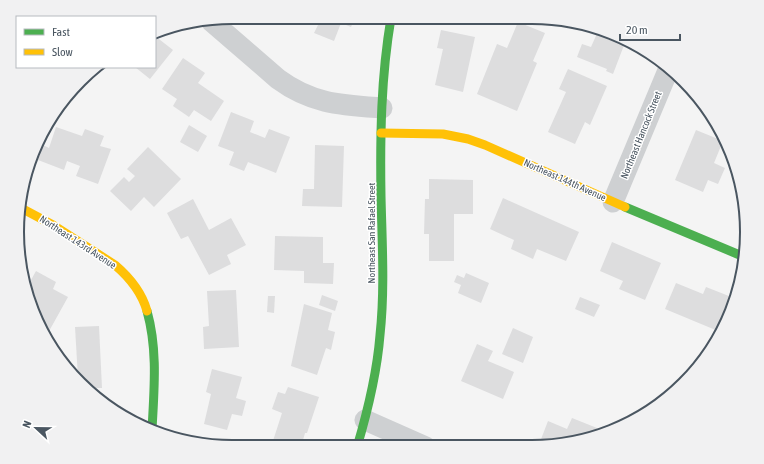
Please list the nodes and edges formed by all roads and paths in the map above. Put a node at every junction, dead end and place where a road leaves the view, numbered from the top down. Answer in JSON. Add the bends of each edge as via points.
{"nodes":[{"id":1,"x":215,"y":24,"type":"edge"},
{"id":2,"x":390,"y":24,"type":"edge"},
{"id":3,"x":667,"y":74,"type":"edge"},
{"id":4,"x":382,"y":108,"type":"junction"},
{"id":5,"x":381,"y":133,"type":"junction"},
{"id":6,"x":613,"y":202,"type":"junction"},
{"id":7,"x":25,"y":210,"type":"edge"},
{"id":8,"x":739,"y":255,"type":"edge"},
{"id":9,"x":365,"y":420,"type":"junction"},
{"id":10,"x":152,"y":424,"type":"edge"},
{"id":11,"x":359,"y":440,"type":"edge"},
{"id":12,"x":412,"y":440,"type":"edge"}],
"edges":[{"from":1,"to":4,"type":"street","via":[[278,79],[300,92],[344,106]]},
{"from":2,"to":4,"type":"street","name":"Northeast San Rafael Street","via":[[384,57]]},
{"from":3,"to":6,"type":"street","name":"Northeast Hancock Street"},
{"from":4,"to":5,"type":"street","name":"Northeast San Rafael Street"},
{"from":5,"to":6,"type":"street","name":"Northeast 144th Avenue","via":[[443,134],[468,139]]},
{"from":5,"to":9,"type":"street","name":"Northeast San Rafael Street","via":[[382,316],[378,353]]},
{"from":6,"to":8,"type":"street","name":"Northeast 144th Avenue"},
{"from":7,"to":10,"type":"street","name":"Northeast 143rd Avenue","via":[[106,258],[124,272],[138,290],[147,307],[151,325],[154,358]]},
{"from":9,"to":11,"type":"street","name":"Northeast San Rafael Street"},
{"from":9,"to":12,"type":"street"}]}
